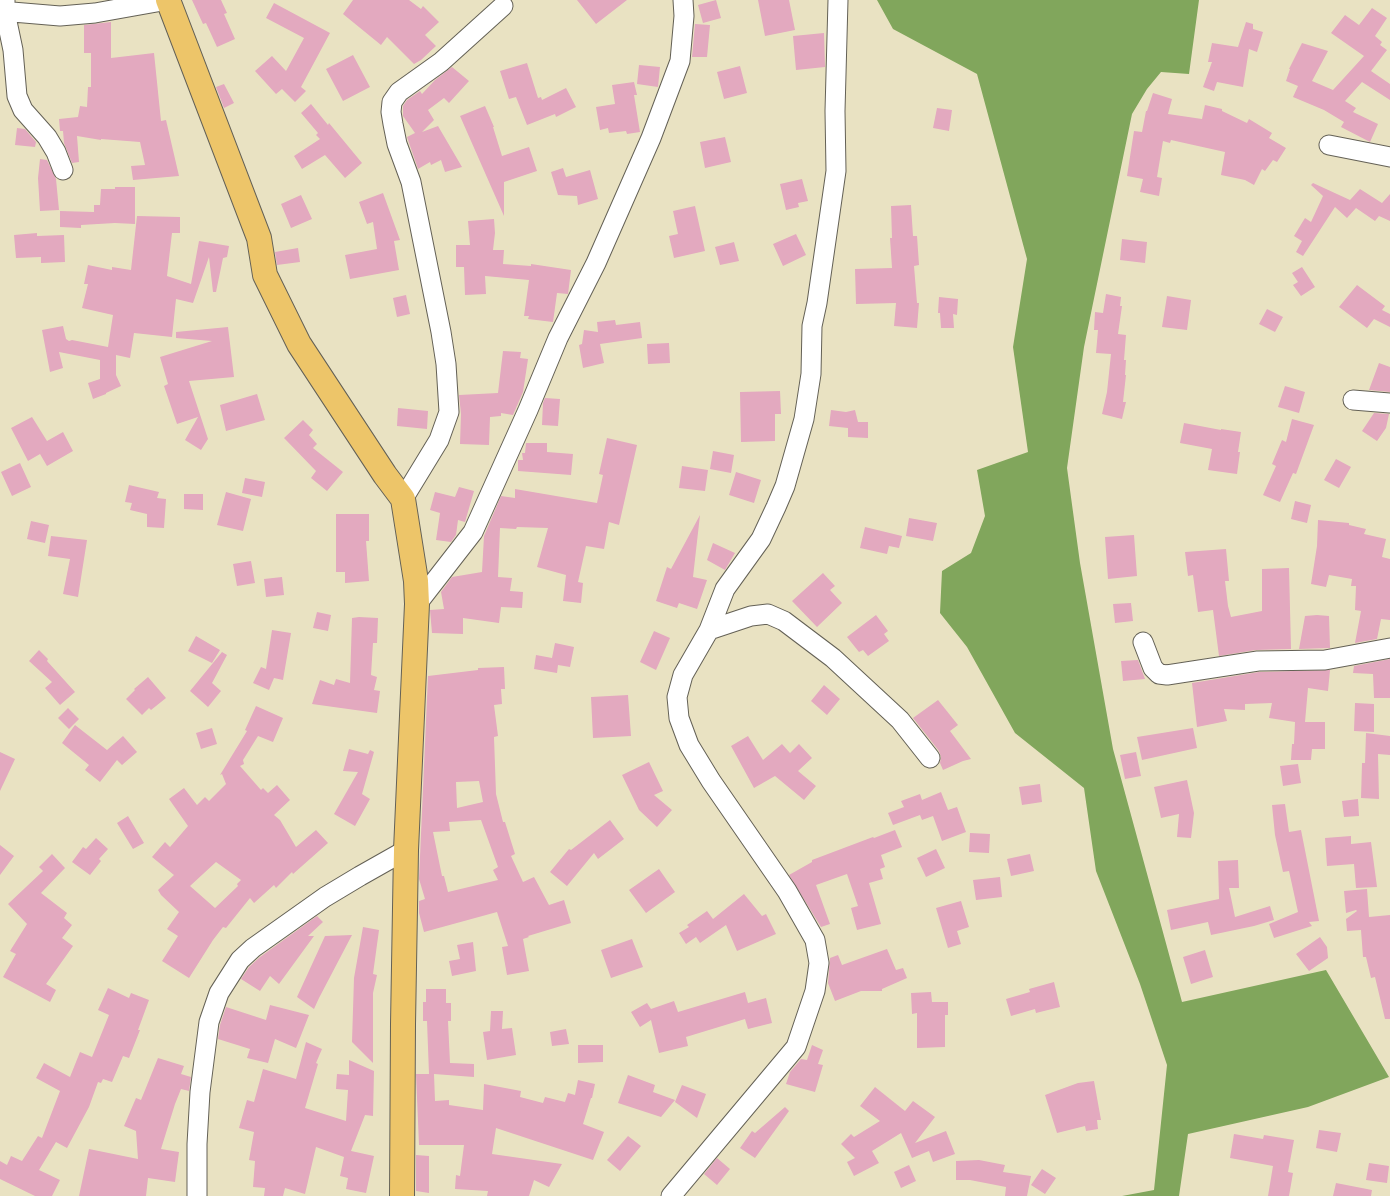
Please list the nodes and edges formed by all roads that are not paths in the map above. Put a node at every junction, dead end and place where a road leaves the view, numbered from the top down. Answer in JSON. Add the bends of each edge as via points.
{"nodes":[{"id":1,"x":168,"y":0,"type":"edge"},
{"id":2,"x":683,"y":0,"type":"edge"},
{"id":3,"x":838,"y":0,"type":"edge"},
{"id":4,"x":503,"y":6,"type":"dead end"},
{"id":5,"x":3,"y":8,"type":"edge"},
{"id":6,"x":1329,"y":146,"type":"dead end"},
{"id":7,"x":1390,"y":157,"type":"edge"},
{"id":8,"x":63,"y":170,"type":"dead end"},
{"id":9,"x":1353,"y":400,"type":"dead end"},
{"id":10,"x":1390,"y":403,"type":"edge"},
{"id":11,"x":402,"y":499,"type":"junction"},
{"id":12,"x":417,"y":604,"type":"junction"},
{"id":13,"x":709,"y":630,"type":"junction"},
{"id":14,"x":1143,"y":642,"type":"dead end"},
{"id":15,"x":1390,"y":648,"type":"edge"},
{"id":16,"x":930,"y":758,"type":"dead end"},
{"id":17,"x":406,"y":850,"type":"junction"},
{"id":18,"x":198,"y":1196,"type":"edge"},
{"id":19,"x":402,"y":1196,"type":"edge"},
{"id":20,"x":671,"y":1196,"type":"edge"}],
"edges":[{"from":1,"to":5,"type":"street","via":[[60,16]]},
{"from":1,"to":11,"type":"main road","via":[[259,238],[265,275],[299,344]]},
{"from":2,"to":12,"type":"street","via":[[680,61],[651,138],[596,263],[554,346],[472,532]]},
{"from":3,"to":13,"type":"street","via":[[836,171],[812,326],[811,374],[804,419],[785,486],[762,539],[725,589]]},
{"from":4,"to":11,"type":"street","via":[[440,62],[399,92],[392,102],[397,144],[411,182],[446,364],[448,412],[439,440]]},
{"from":5,"to":8,"type":"street","via":[[17,96],[23,110],[47,137]]},
{"from":6,"to":7,"type":"street"},
{"from":9,"to":10,"type":"street"},
{"from":11,"to":12,"type":"main road"},
{"from":12,"to":17,"type":"main road"},
{"from":13,"to":16,"type":"street","via":[[751,616],[768,614],[784,621],[833,658],[900,720]]},
{"from":13,"to":20,"type":"street","via":[[683,675],[677,697],[679,718],[689,745],[711,782],[787,890],[815,940],[820,962],[815,991],[796,1047]]},
{"from":14,"to":15,"type":"street","via":[[1153,668],[1159,674],[1167,675],[1258,660],[1326,660]]},
{"from":17,"to":18,"type":"street","via":[[325,897],[253,948],[240,960],[219,992],[209,1022],[200,1092]]},
{"from":17,"to":19,"type":"main road"}]}
